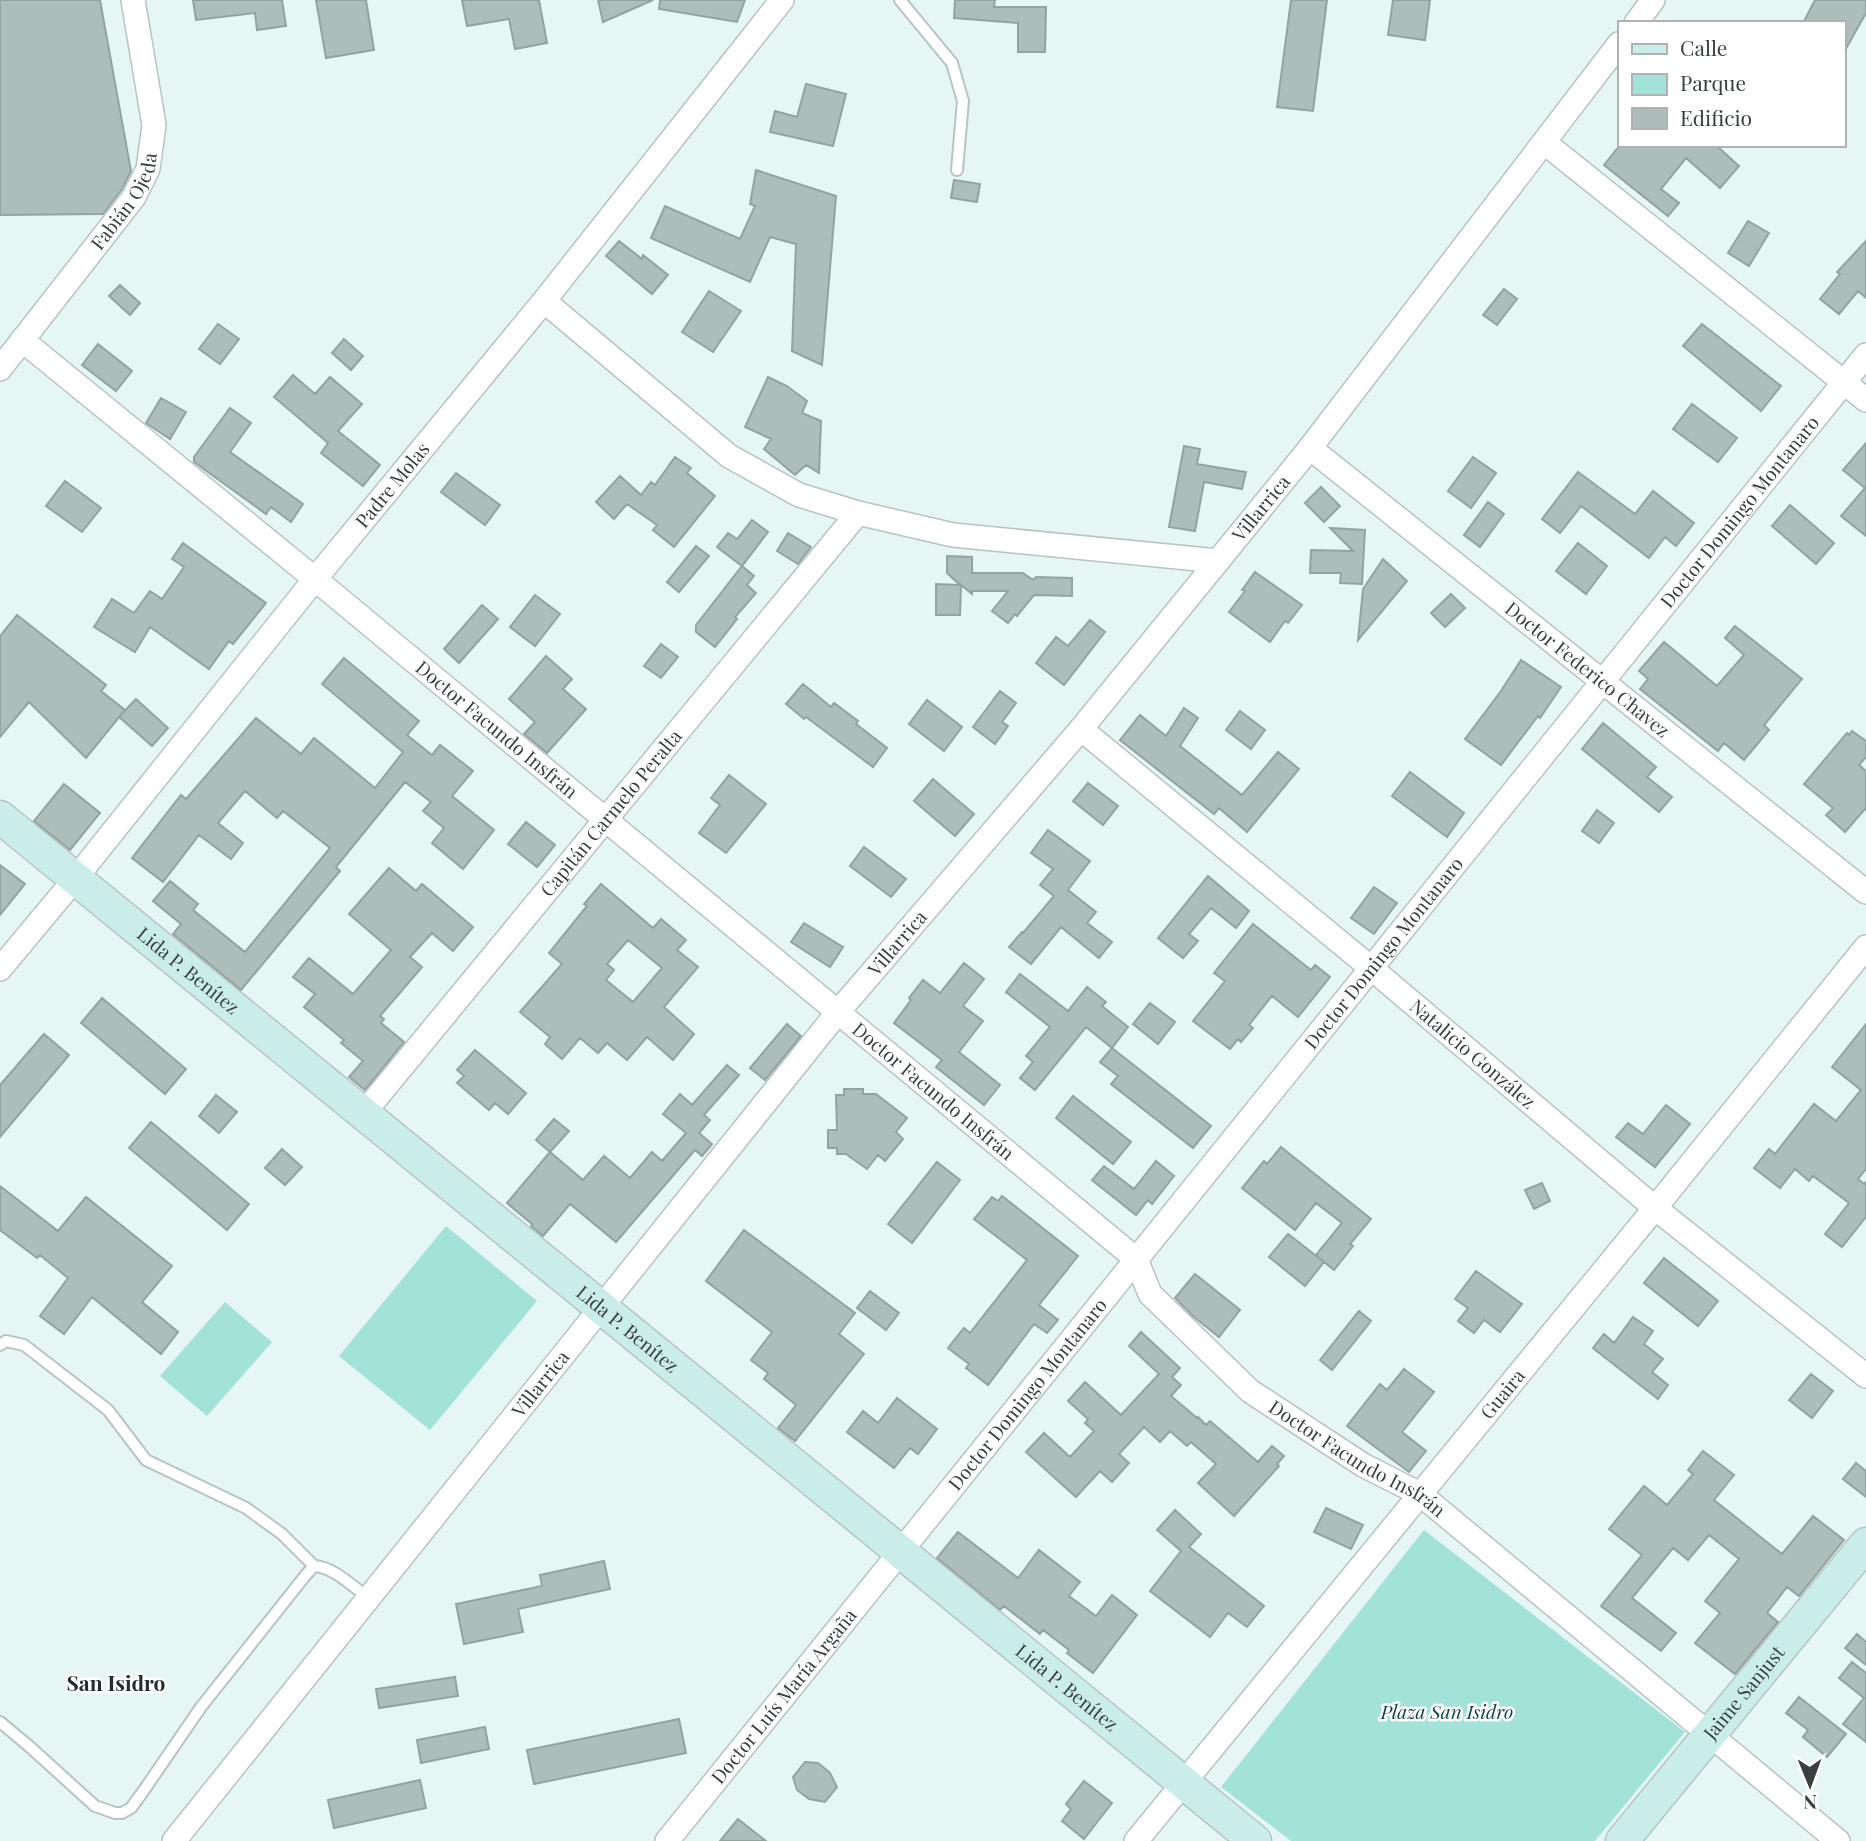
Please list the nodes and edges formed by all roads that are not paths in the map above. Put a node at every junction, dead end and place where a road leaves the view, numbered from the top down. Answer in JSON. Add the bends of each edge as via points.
{"nodes":[{"id":1,"x":133,"y":0,"type":"edge"},
{"id":2,"x":782,"y":0,"type":"edge"},
{"id":3,"x":900,"y":0,"type":"edge"},
{"id":4,"x":1653,"y":0,"type":"edge"},
{"id":5,"x":1637,"y":21,"type":"edge"},
{"id":6,"x":1618,"y":45,"type":"edge"},
{"id":7,"x":1545,"y":143,"type":"junction"},
{"id":8,"x":957,"y":170,"type":"dead end"},
{"id":9,"x":544,"y":301,"type":"junction"},
{"id":10,"x":22,"y":340,"type":"junction"},
{"id":11,"x":1866,"y":355,"type":"edge"},
{"id":12,"x":0,"y":369,"type":"edge"},
{"id":13,"x":1844,"y":382,"type":"junction"},
{"id":14,"x":1866,"y":400,"type":"edge"},
{"id":15,"x":1310,"y":448,"type":"junction"},
{"id":16,"x":858,"y":513,"type":"junction"},
{"id":17,"x":1218,"y":561,"type":"junction"},
{"id":18,"x":315,"y":579,"type":"junction"},
{"id":19,"x":1602,"y":682,"type":"junction"},
{"id":20,"x":1081,"y":729,"type":"junction"},
{"id":21,"x":0,"y":817,"type":"edge"},
{"id":22,"x":605,"y":819,"type":"junction"},
{"id":23,"x":75,"y":879,"type":"junction"},
{"id":24,"x":1866,"y":892,"type":"edge"},
{"id":25,"x":1866,"y":947,"type":"edge"},
{"id":26,"x":0,"y":968,"type":"edge"},
{"id":27,"x":1371,"y":968,"type":"junction"},
{"id":28,"x":838,"y":1012,"type":"junction"},
{"id":29,"x":363,"y":1114,"type":"junction"},
{"id":30,"x":1655,"y":1208,"type":"junction"},
{"id":31,"x":1136,"y":1259,"type":"junction"},
{"id":32,"x":601,"y":1308,"type":"junction"},
{"id":33,"x":0,"y":1345,"type":"edge"},
{"id":34,"x":1866,"y":1377,"type":"edge"},
{"id":35,"x":1420,"y":1494,"type":"junction"},
{"id":36,"x":1866,"y":1544,"type":"edge"},
{"id":37,"x":901,"y":1551,"type":"junction"},
{"id":38,"x":314,"y":1566,"type":"junction"},
{"id":39,"x":369,"y":1598,"type":"junction"},
{"id":40,"x":0,"y":1722,"type":"edge"},
{"id":41,"x":1709,"y":1734,"type":"junction"},
{"id":42,"x":1182,"y":1783,"type":"junction"},
{"id":43,"x":670,"y":1840,"type":"edge"},
{"id":44,"x":174,"y":1841,"type":"edge"},
{"id":45,"x":1136,"y":1841,"type":"edge"},
{"id":46,"x":1255,"y":1841,"type":"edge"},
{"id":47,"x":1622,"y":1841,"type":"edge"},
{"id":48,"x":1838,"y":1841,"type":"edge"}],
"edges":[{"from":1,"to":10,"type":"street","name":"Fabián Ojeda","via":[[154,125],[148,169],[134,197]]},
{"from":2,"to":9,"type":"street","name":"Padre Molas"},
{"from":3,"to":8,"type":"lane","via":[[952,63],[962,101]]},
{"from":4,"to":5,"type":"street"},
{"from":6,"to":7,"type":"street","name":"Villarrica"},
{"from":7,"to":13,"type":"street"},
{"from":7,"to":15,"type":"street","name":"Villarrica"},
{"from":9,"to":16,"type":"street","via":[[729,456],[799,495]]},
{"from":9,"to":18,"type":"street","name":"Padre Molas"},
{"from":10,"to":12,"type":"street","name":"Fabián Ojeda"},
{"from":10,"to":18,"type":"street","name":"Doctor Facundo Insfrán"},
{"from":11,"to":13,"type":"street","name":"Doctor Domingo Montanaro"},
{"from":13,"to":14,"type":"street"},
{"from":13,"to":19,"type":"street","name":"Doctor Domingo Montanaro"},
{"from":15,"to":17,"type":"street","name":"Villarrica"},
{"from":15,"to":19,"type":"street","name":"Doctor Federico Chavez"},
{"from":16,"to":17,"type":"street","via":[[953,534]]},
{"from":16,"to":22,"type":"street","name":"Capitán Carmelo Peralta"},
{"from":17,"to":20,"type":"street","name":"Villarrica"},
{"from":18,"to":22,"type":"street","name":"Doctor Facundo Insfrán"},
{"from":18,"to":23,"type":"street","name":"Padre Molas"},
{"from":19,"to":24,"type":"street","name":"Doctor Federico Chavez"},
{"from":19,"to":27,"type":"street","name":"Doctor Domingo Montanaro"},
{"from":20,"to":27,"type":"street","name":"Natalicio González"},
{"from":20,"to":28,"type":"street","name":"Villarrica"},
{"from":21,"to":23,"type":"street","name":"Lida P. Benítez"},
{"from":22,"to":28,"type":"street","name":"Doctor Facundo Insfrán"},
{"from":22,"to":29,"type":"street","name":"Capitán Carmelo Peralta"},
{"from":23,"to":26,"type":"street","name":"Padre Molas"},
{"from":23,"to":29,"type":"street","name":"Lida P. Benítez"},
{"from":25,"to":30,"type":"street","name":"Guaira"},
{"from":27,"to":30,"type":"street","name":"Natalicio González"},
{"from":27,"to":31,"type":"street","name":"Doctor Domingo Montanaro"},
{"from":28,"to":31,"type":"street","name":"Doctor Facundo Insfrán"},
{"from":28,"to":32,"type":"street","name":"Villarrica"},
{"from":29,"to":32,"type":"street","name":"Lida P. Benítez"},
{"from":30,"to":34,"type":"street","name":"Natalicio González"},
{"from":30,"to":35,"type":"street","name":"Guaira"},
{"from":31,"to":35,"type":"street","name":"Doctor Facundo Insfrán","via":[[1150,1294],[1250,1391],[1363,1465]]},
{"from":31,"to":37,"type":"street","name":"Doctor Domingo Montanaro"},
{"from":32,"to":37,"type":"street","name":"Lida P. Benítez"},
{"from":32,"to":39,"type":"street","name":"Villarrica"},
{"from":33,"to":38,"type":"lane","via":[[6,1341],[24,1345],[108,1410],[146,1460],[246,1508],[282,1534]]},
{"from":35,"to":41,"type":"street","name":"Doctor Facundo Insfrán"},
{"from":35,"to":42,"type":"street","name":"Guaira"},
{"from":36,"to":41,"type":"street","name":"Jaime Sanjust"},
{"from":37,"to":42,"type":"street","name":"Lida P. Benítez"},
{"from":37,"to":43,"type":"street","name":"Doctor Luís María Argaña"},
{"from":38,"to":39,"type":"lane","via":[[339,1576]]},
{"from":38,"to":40,"type":"lane","via":[[201,1707],[131,1808],[122,1813],[95,1806]]},
{"from":39,"to":44,"type":"street","name":"Villarrica"},
{"from":41,"to":47,"type":"street","name":"Jaime Sanjust"},
{"from":41,"to":48,"type":"street","name":"Doctor Facundo Insfrán"},
{"from":42,"to":45,"type":"street","name":"Guaira"},
{"from":42,"to":46,"type":"street","name":"Lida P. Benítez"}]}
